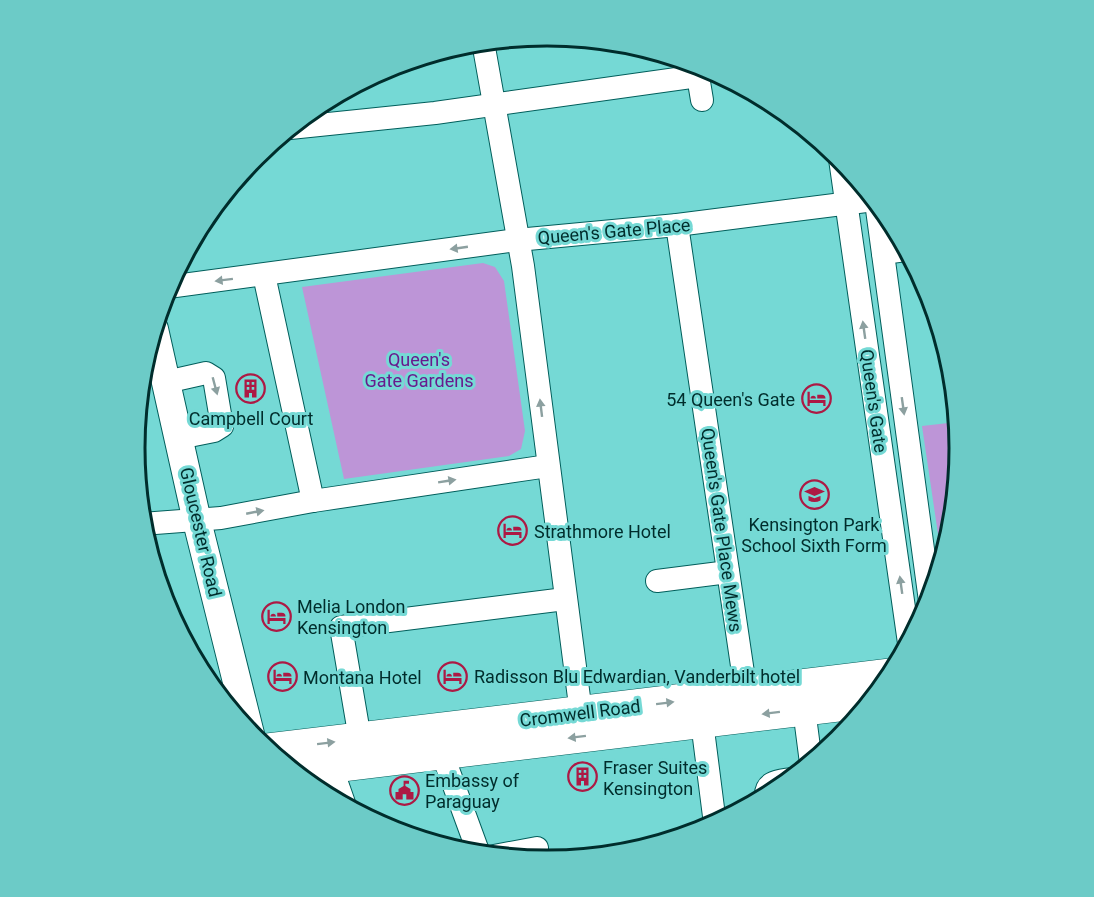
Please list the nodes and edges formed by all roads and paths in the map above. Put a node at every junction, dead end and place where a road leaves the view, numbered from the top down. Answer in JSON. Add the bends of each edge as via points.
{"nodes":[{"id":1,"x":484,"y":52,"type":"edge"},
{"id":2,"x":688,"y":72,"type":"edge"},
{"id":3,"x":698,"y":76,"type":"edge"},
{"id":4,"x":702,"y":100,"type":"dead end"},
{"id":5,"x":492,"y":105,"type":"junction"},
{"id":6,"x":307,"y":126,"type":"edge"},
{"id":7,"x":842,"y":176,"type":"edge"},
{"id":8,"x":864,"y":202,"type":"edge"},
{"id":9,"x":846,"y":204,"type":"junction"},
{"id":10,"x":878,"y":221,"type":"edge"},
{"id":11,"x":677,"y":225,"type":"junction"},
{"id":12,"x":517,"y":240,"type":"junction"},
{"id":13,"x":897,"y":251,"type":"edge"},
{"id":14,"x":883,"y":252,"type":"junction"},
{"id":15,"x":264,"y":275,"type":"junction"},
{"id":16,"x":180,"y":286,"type":"edge"},
{"id":17,"x":158,"y":348,"type":"edge"},
{"id":18,"x":166,"y":382,"type":"junction"},
{"id":19,"x":179,"y":438,"type":"junction"},
{"id":20,"x":548,"y":466,"type":"junction"},
{"id":21,"x":313,"y":501,"type":"junction"},
{"id":22,"x":197,"y":521,"type":"junction"},
{"id":23,"x":152,"y":523,"type":"edge"},
{"id":24,"x":728,"y":572,"type":"junction"},
{"id":25,"x":927,"y":580,"type":"edge"},
{"id":26,"x":657,"y":581,"type":"dead end"},
{"id":27,"x":565,"y":599,"type":"junction"},
{"id":28,"x":907,"y":628,"type":"edge"},
{"id":29,"x":878,"y":677,"type":"edge"},
{"id":30,"x":746,"y":693,"type":"junction"},
{"id":31,"x":858,"y":703,"type":"edge"},
{"id":32,"x":804,"y":710,"type":"junction"},
{"id":33,"x":581,"y":712,"type":"junction"},
{"id":34,"x":245,"y":714,"type":"edge"},
{"id":35,"x":702,"y":722,"type":"junction"},
{"id":36,"x":360,"y":739,"type":"junction"},
{"id":37,"x":279,"y":749,"type":"edge"},
{"id":38,"x":442,"y":753,"type":"junction"},
{"id":39,"x":810,"y":753,"type":"edge"},
{"id":40,"x":331,"y":766,"type":"junction"},
{"id":41,"x":305,"y":769,"type":"edge"},
{"id":42,"x":341,"y":794,"type":"edge"},
{"id":43,"x":714,"y":814,"type":"edge"},
{"id":44,"x":475,"y":844,"type":"edge"},
{"id":45,"x":537,"y":848,"type":"dead end"},
{"id":46,"x":526,"y":850,"type":"edge"}],
"edges":[{"from":1,"to":5,"type":"street","name":"Queen's Gate Place"},
{"from":2,"to":5,"type":"street"},
{"from":3,"to":4,"type":"street"},
{"from":5,"to":6,"type":"street"},
{"from":5,"to":12,"type":"street","name":"Queen's Gate Place"},
{"from":7,"to":9,"type":"street","name":"Queen's Gate"},
{"from":8,"to":9,"type":"street","name":"Queen's Gate Place"},
{"from":9,"to":11,"type":"street","name":"Queen's Gate Place"},
{"from":28,"to":9,"type":"street","name":"Queen's Gate","one_way":true},
{"from":10,"to":14,"type":"street","name":"Queen's Gate"},
{"from":11,"to":12,"type":"street","name":"Queen's Gate Place"},
{"from":11,"to":24,"type":"street","name":"Queen's Gate Place Mews"},
{"from":12,"to":15,"type":"street","one_way":true},
{"from":20,"to":12,"type":"street","one_way":true},
{"from":13,"to":14,"type":"street"},
{"from":14,"to":25,"type":"street","name":"Queen's Gate","one_way":true},
{"from":15,"to":16,"type":"street","one_way":true},
{"from":15,"to":21,"type":"street"},
{"from":17,"to":18,"type":"main road","name":"Gloucester Road"},
{"from":18,"to":19,"type":"main road","name":"Gloucester Road"},
{"from":18,"to":19,"type":"street","one_way":true,"via":[[206,374],[213,378],[222,426]]},
{"from":19,"to":22,"type":"main road","name":"Gloucester Road"},
{"from":21,"to":20,"type":"street","one_way":true},
{"from":20,"to":27,"type":"street"},
{"from":22,"to":21,"type":"street","one_way":true},
{"from":22,"to":23,"type":"street"},
{"from":22,"to":34,"type":"main road","name":"Gloucester Road"},
{"from":24,"to":26,"type":"street"},
{"from":24,"to":30,"type":"street","name":"Queen's Gate Place Mews"},
{"from":27,"to":33,"type":"street"},
{"from":27,"to":36,"type":"street","via":[[341,627]]},
{"from":29,"to":30,"type":"highway","name":"Cromwell Road"},
{"from":33,"to":30,"type":"highway","name":"Cromwell Road","one_way":true},
{"from":31,"to":32,"type":"highway","name":"Cromwell Road"},
{"from":32,"to":35,"type":"highway","name":"Cromwell Road","one_way":true},
{"from":32,"to":39,"type":"street"},
{"from":33,"to":36,"type":"highway","name":"Cromwell Road"},
{"from":35,"to":38,"type":"highway","name":"Cromwell Road","one_way":true},
{"from":35,"to":43,"type":"street"},
{"from":37,"to":36,"type":"highway","name":"Cromwell Road","one_way":true},
{"from":38,"to":40,"type":"highway","name":"Cromwell Road"},
{"from":38,"to":44,"type":"street"},
{"from":40,"to":41,"type":"highway","name":"Cromwell Road"},
{"from":40,"to":42,"type":"street"},
{"from":45,"to":46,"type":"street"}]}
